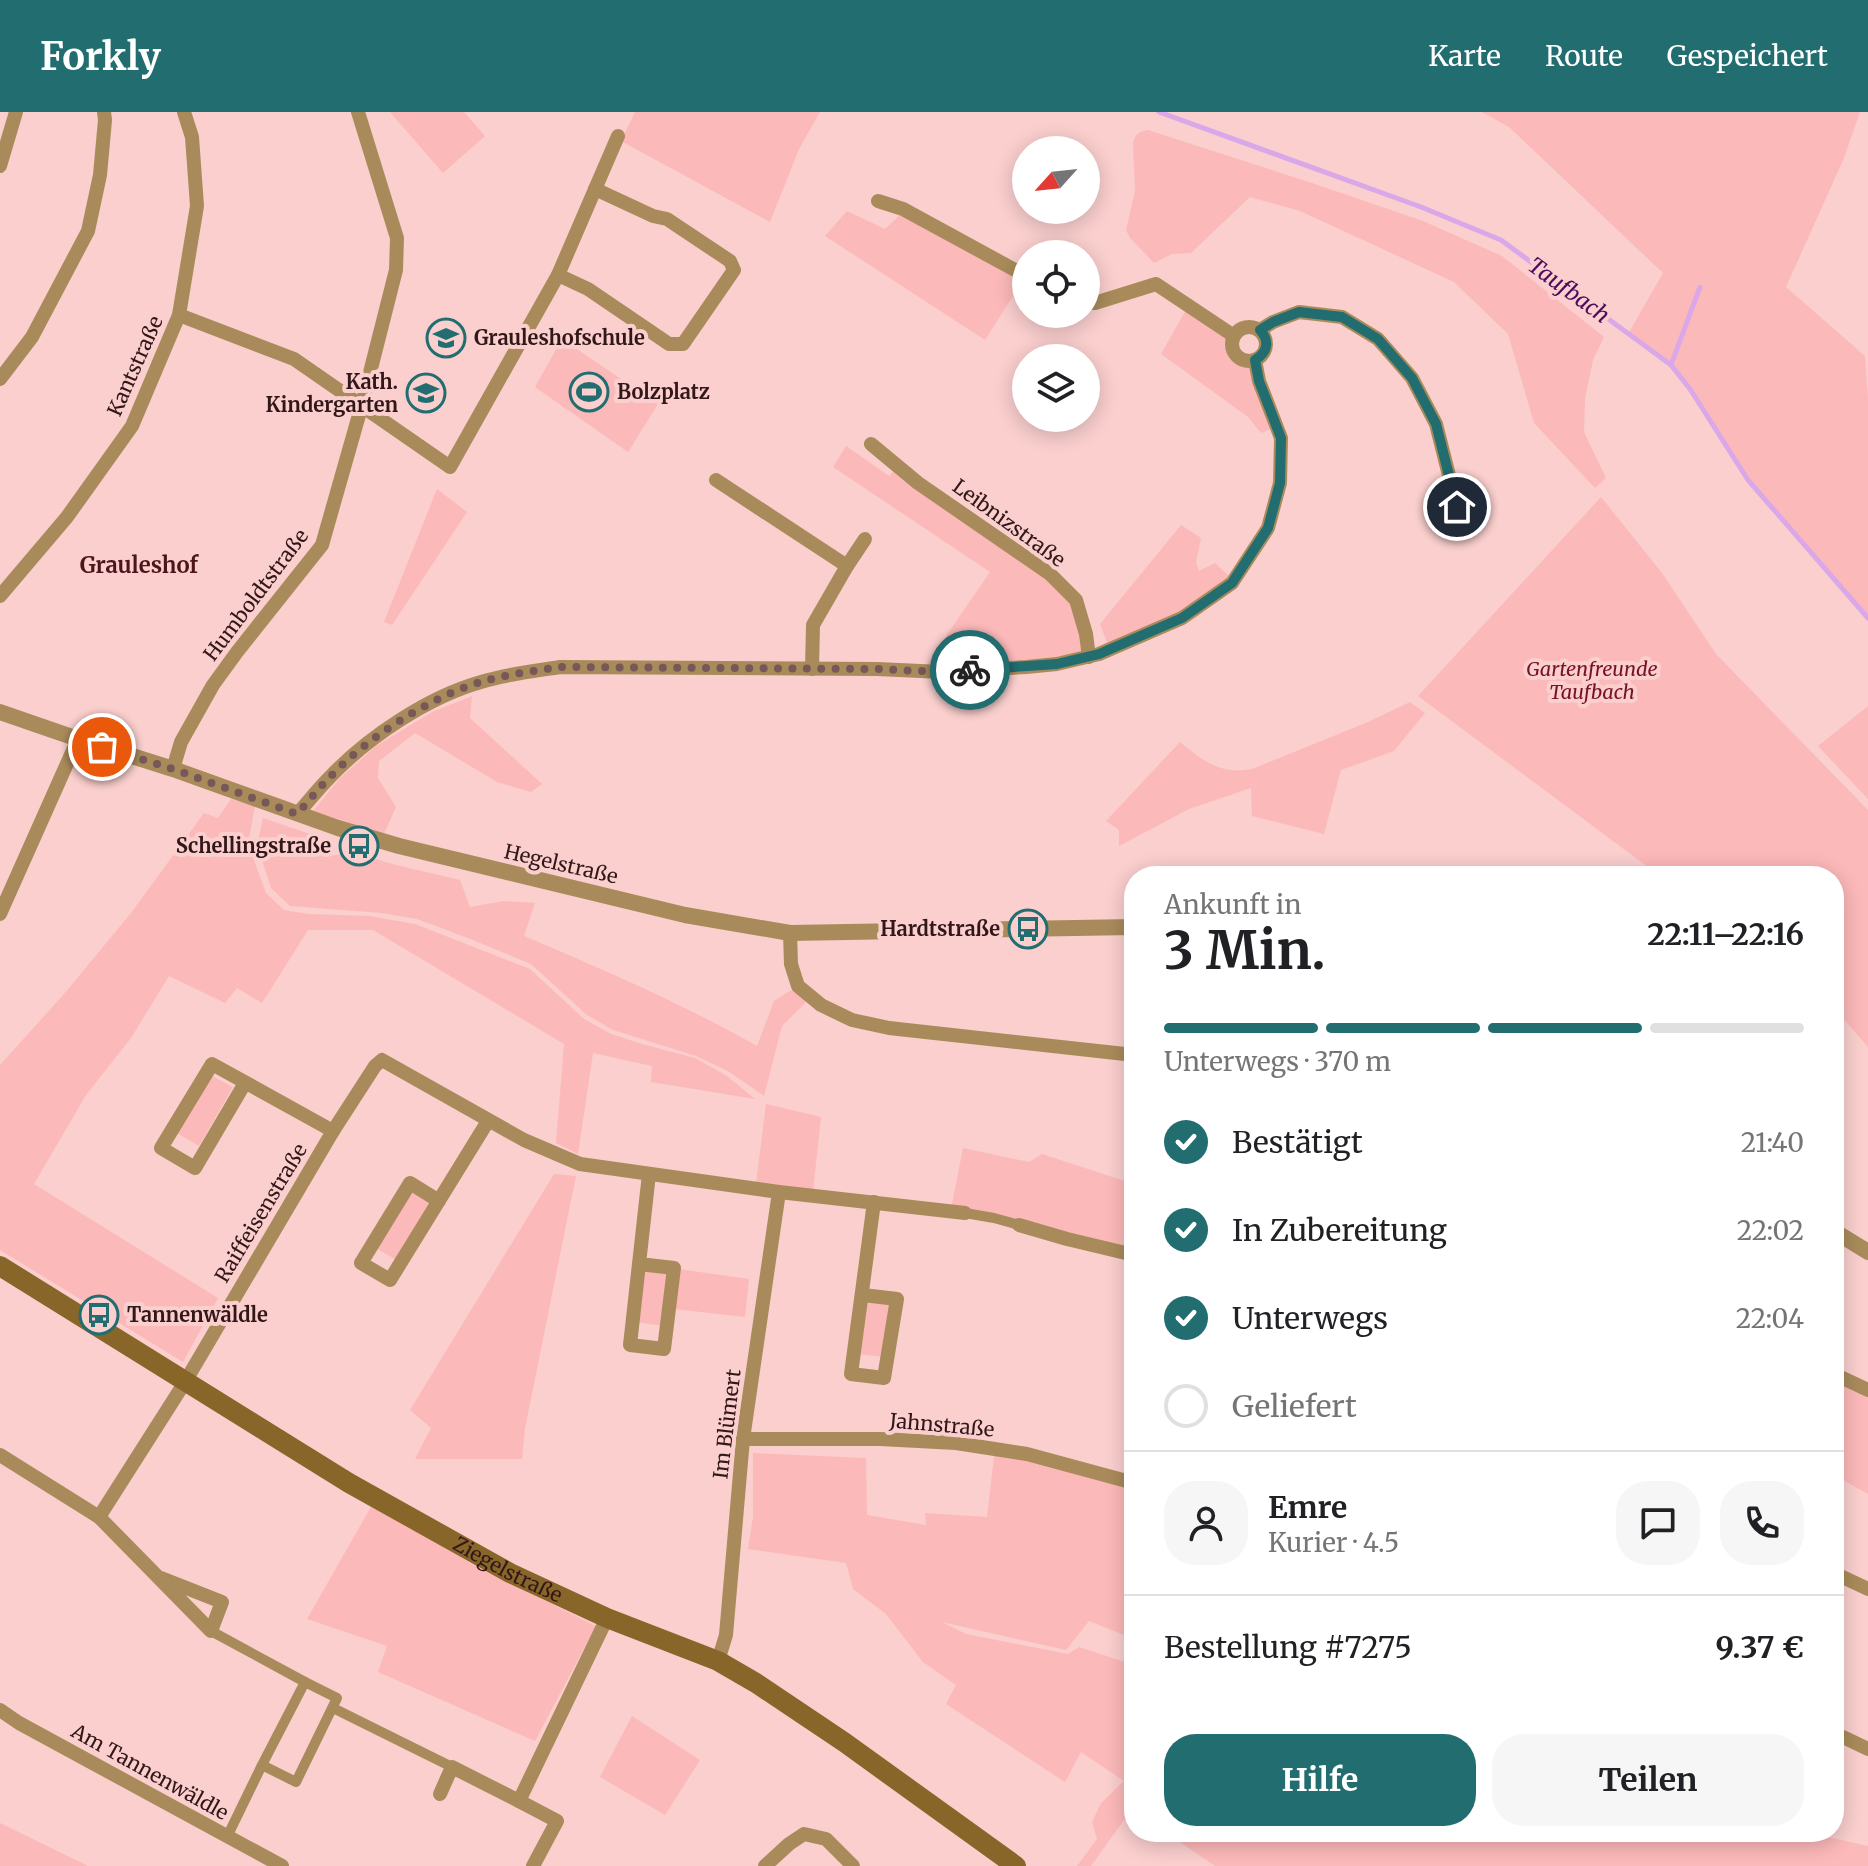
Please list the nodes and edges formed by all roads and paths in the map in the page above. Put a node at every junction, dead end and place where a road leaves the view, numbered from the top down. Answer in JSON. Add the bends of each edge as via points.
{"nodes":[{"id":1,"x":16,"y":112,"type":"edge"},
{"id":2,"x":104,"y":112,"type":"edge"},
{"id":3,"x":184,"y":112,"type":"edge"},
{"id":4,"x":358,"y":112,"type":"edge"},
{"id":5,"x":618,"y":136,"type":"dead end"},
{"id":6,"x":0,"y":166,"type":"edge"},
{"id":7,"x":595,"y":189,"type":"junction"},
{"id":8,"x":878,"y":201,"type":"dead end"},
{"id":9,"x":1012,"y":268,"type":"edge"},
{"id":10,"x":558,"y":275,"type":"junction"},
{"id":11,"x":1100,"y":301,"type":"edge"},
{"id":12,"x":179,"y":315,"type":"junction"},
{"id":13,"x":1260,"y":330,"type":"junction"},
{"id":14,"x":1234,"y":336,"type":"junction"},
{"id":15,"x":1255,"y":360,"type":"junction"},
{"id":16,"x":0,"y":379,"type":"edge"},
{"id":17,"x":361,"y":408,"type":"junction"},
{"id":18,"x":871,"y":444,"type":"dead end"},
{"id":19,"x":716,"y":480,"type":"dead end"},
{"id":20,"x":1457,"y":507,"type":"dead end"},
{"id":21,"x":865,"y":539,"type":"dead end"},
{"id":22,"x":847,"y":566,"type":"junction"},
{"id":23,"x":0,"y":596,"type":"edge"},
{"id":24,"x":1089,"y":657,"type":"junction"},
{"id":25,"x":812,"y":669,"type":"junction"},
{"id":26,"x":0,"y":712,"type":"edge"},
{"id":27,"x":78,"y":739,"type":"junction"},
{"id":28,"x":173,"y":769,"type":"junction"},
{"id":29,"x":297,"y":814,"type":"junction"},
{"id":30,"x":0,"y":914,"type":"edge"},
{"id":31,"x":1124,"y":927,"type":"edge"},
{"id":32,"x":790,"y":933,"type":"junction"},
{"id":33,"x":1124,"y":1054,"type":"edge"},
{"id":34,"x":245,"y":1083,"type":"junction"},
{"id":35,"x":488,"y":1121,"type":"junction"},
{"id":36,"x":333,"y":1131,"type":"junction"},
{"id":37,"x":649,"y":1174,"type":"junction"},
{"id":38,"x":779,"y":1192,"type":"junction"},
{"id":39,"x":439,"y":1201,"type":"junction"},
{"id":40,"x":874,"y":1202,"type":"junction"},
{"id":41,"x":965,"y":1213,"type":"joint"},
{"id":42,"x":1019,"y":1225,"type":"joint"},
{"id":43,"x":1844,"y":1237,"type":"edge"},
{"id":44,"x":1868,"y":1252,"type":"edge"},
{"id":45,"x":1124,"y":1253,"type":"edge"},
{"id":46,"x":639,"y":1264,"type":"junction"},
{"id":47,"x":0,"y":1266,"type":"edge"},
{"id":48,"x":863,"y":1295,"type":"junction"},
{"id":49,"x":1844,"y":1379,"type":"edge"},
{"id":50,"x":185,"y":1382,"type":"junction"},
{"id":51,"x":1868,"y":1390,"type":"edge"},
{"id":52,"x":743,"y":1439,"type":"junction"},
{"id":53,"x":0,"y":1455,"type":"edge"},
{"id":54,"x":1124,"y":1480,"type":"edge"},
{"id":55,"x":99,"y":1517,"type":"junction"},
{"id":56,"x":161,"y":1578,"type":"junction"},
{"id":57,"x":1844,"y":1578,"type":"edge"},
{"id":58,"x":1868,"y":1589,"type":"edge"},
{"id":59,"x":607,"y":1618,"type":"junction"},
{"id":60,"x":211,"y":1631,"type":"junction"},
{"id":61,"x":718,"y":1661,"type":"junction"},
{"id":62,"x":305,"y":1682,"type":"junction"},
{"id":63,"x":333,"y":1708,"type":"junction"},
{"id":64,"x":0,"y":1710,"type":"edge"},
{"id":65,"x":1844,"y":1737,"type":"edge"},
{"id":66,"x":1868,"y":1749,"type":"edge"},
{"id":67,"x":262,"y":1765,"type":"junction"},
{"id":68,"x":452,"y":1767,"type":"junction"},
{"id":69,"x":440,"y":1794,"type":"dead end"},
{"id":70,"x":519,"y":1801,"type":"junction"},
{"id":71,"x":227,"y":1837,"type":"junction"},
{"id":72,"x":282,"y":1866,"type":"edge"},
{"id":73,"x":533,"y":1866,"type":"edge"},
{"id":74,"x":765,"y":1866,"type":"edge"},
{"id":75,"x":853,"y":1866,"type":"edge"},
{"id":76,"x":1016,"y":1866,"type":"edge"}],
"edges":[{"from":1,"to":6,"type":"street"},
{"from":2,"to":16,"type":"street","via":[[100,175],[88,231],[32,337]]},
{"from":3,"to":12,"type":"street","name":"Kantstraße","via":[[192,137],[197,206]]},
{"from":4,"to":17,"type":"street","name":"Humboldtstraße","via":[[397,238],[396,270]]},
{"from":5,"to":7,"type":"street"},
{"from":7,"to":10,"type":"street"},
{"from":7,"to":10,"type":"street","via":[[667,219],[730,261],[734,270],[683,344],[669,344]]},
{"from":8,"to":9,"type":"street","via":[[903,209]]},
{"from":10,"to":17,"type":"street","via":[[450,467]]},
{"from":11,"to":14,"type":"street","via":[[1156,284]]},
{"from":12,"to":17,"type":"street","via":[[294,359]]},
{"from":12,"to":23,"type":"street","name":"Kantstraße","via":[[132,426],[67,517]]},
{"from":13,"to":14,"type":"street","via":[[1248,327]]},
{"from":13,"to":15,"type":"street","via":[[1266,346]]},
{"from":13,"to":20,"type":"street","via":[[1299,312],[1342,317],[1378,339],[1412,378],[1436,424]]},
{"from":14,"to":15,"type":"street","via":[[1238,357]]},
{"from":15,"to":24,"type":"street","via":[[1281,438],[1280,483],[1268,528],[1232,583],[1182,618]]},
{"from":17,"to":28,"type":"street","name":"Humboldtstraße","via":[[322,545],[213,685],[181,742]]},
{"from":18,"to":24,"type":"street","name":"Leibnizstraße","via":[[1050,574],[1076,600]]},
{"from":19,"to":22,"type":"street"},
{"from":21,"to":22,"type":"street"},
{"from":22,"to":25,"type":"street","via":[[813,625]]},
{"from":24,"to":25,"type":"street","via":[[942,672]]},
{"from":25,"to":29,"type":"street","via":[[560,667],[479,682],[427,704],[372,740]]},
{"from":26,"to":27,"type":"street","name":"Hegelstraße"},
{"from":27,"to":28,"type":"street","name":"Hegelstraße"},
{"from":27,"to":30,"type":"street"},
{"from":28,"to":29,"type":"street","name":"Hegelstraße"},
{"from":29,"to":32,"type":"street","name":"Hegelstraße","via":[[444,857],[685,915]]},
{"from":31,"to":32,"type":"street","name":"Hegelstraße"},
{"from":32,"to":33,"type":"street","via":[[798,986],[852,1020]]},
{"from":34,"to":34,"type":"street","via":[[195,1168],[161,1148],[212,1064]]},
{"from":34,"to":36,"type":"street"},
{"from":35,"to":36,"type":"street","name":"Raiffeisenstraße","via":[[382,1060]]},
{"from":35,"to":37,"type":"street","via":[[580,1164]]},
{"from":35,"to":39,"type":"street"},
{"from":36,"to":50,"type":"street","name":"Raiffeisenstraße"},
{"from":37,"to":38,"type":"street"},
{"from":37,"to":46,"type":"street"},
{"from":38,"to":40,"type":"street"},
{"from":38,"to":52,"type":"street","name":"Im Blümert"},
{"from":39,"to":39,"type":"street","via":[[410,1183],[361,1263],[390,1280]]},
{"from":40,"to":41,"type":"street"},
{"from":40,"to":48,"type":"street"},
{"from":41,"to":42,"type":"street"},
{"from":42,"to":45,"type":"street"},
{"from":43,"to":44,"type":"street"},
{"from":46,"to":46,"type":"street","via":[[630,1345],[664,1349],[674,1268]]},
{"from":47,"to":50,"type":"main road","name":"Ziegelstraße"},
{"from":48,"to":48,"type":"street","via":[[897,1299],[884,1378],[851,1374]]},
{"from":49,"to":51,"type":"street"},
{"from":50,"to":55,"type":"street"},
{"from":50,"to":59,"type":"main road","name":"Ziegelstraße","via":[[349,1483],[510,1573]]},
{"from":52,"to":54,"type":"street","name":"Jahnstraße","via":[[956,1443],[1027,1454]]},
{"from":52,"to":61,"type":"street","name":"Im Blümert","via":[[726,1635]]},
{"from":53,"to":55,"type":"street"},
{"from":55,"to":56,"type":"street"},
{"from":56,"to":60,"type":"street"},
{"from":56,"to":60,"type":"street","via":[[222,1602]]},
{"from":57,"to":58,"type":"street"},
{"from":59,"to":61,"type":"main road","name":"Ziegelstraße"},
{"from":59,"to":70,"type":"street"},
{"from":60,"to":62,"type":"street"},
{"from":61,"to":76,"type":"main road","name":"Ziegelstraße","via":[[844,1742]]},
{"from":62,"to":63,"type":"street","via":[[337,1698]]},
{"from":62,"to":67,"type":"street"},
{"from":63,"to":67,"type":"street","via":[[296,1782]]},
{"from":63,"to":68,"type":"street"},
{"from":64,"to":71,"type":"street","name":"Am Tannenwäldle"},
{"from":65,"to":66,"type":"street"},
{"from":67,"to":71,"type":"street"},
{"from":68,"to":69,"type":"street"},
{"from":68,"to":70,"type":"street"},
{"from":70,"to":73,"type":"street","via":[[557,1821]]},
{"from":71,"to":72,"type":"street","name":"Am Tannenwäldle"},
{"from":74,"to":75,"type":"street","via":[[804,1834],[826,1839]]}]}
